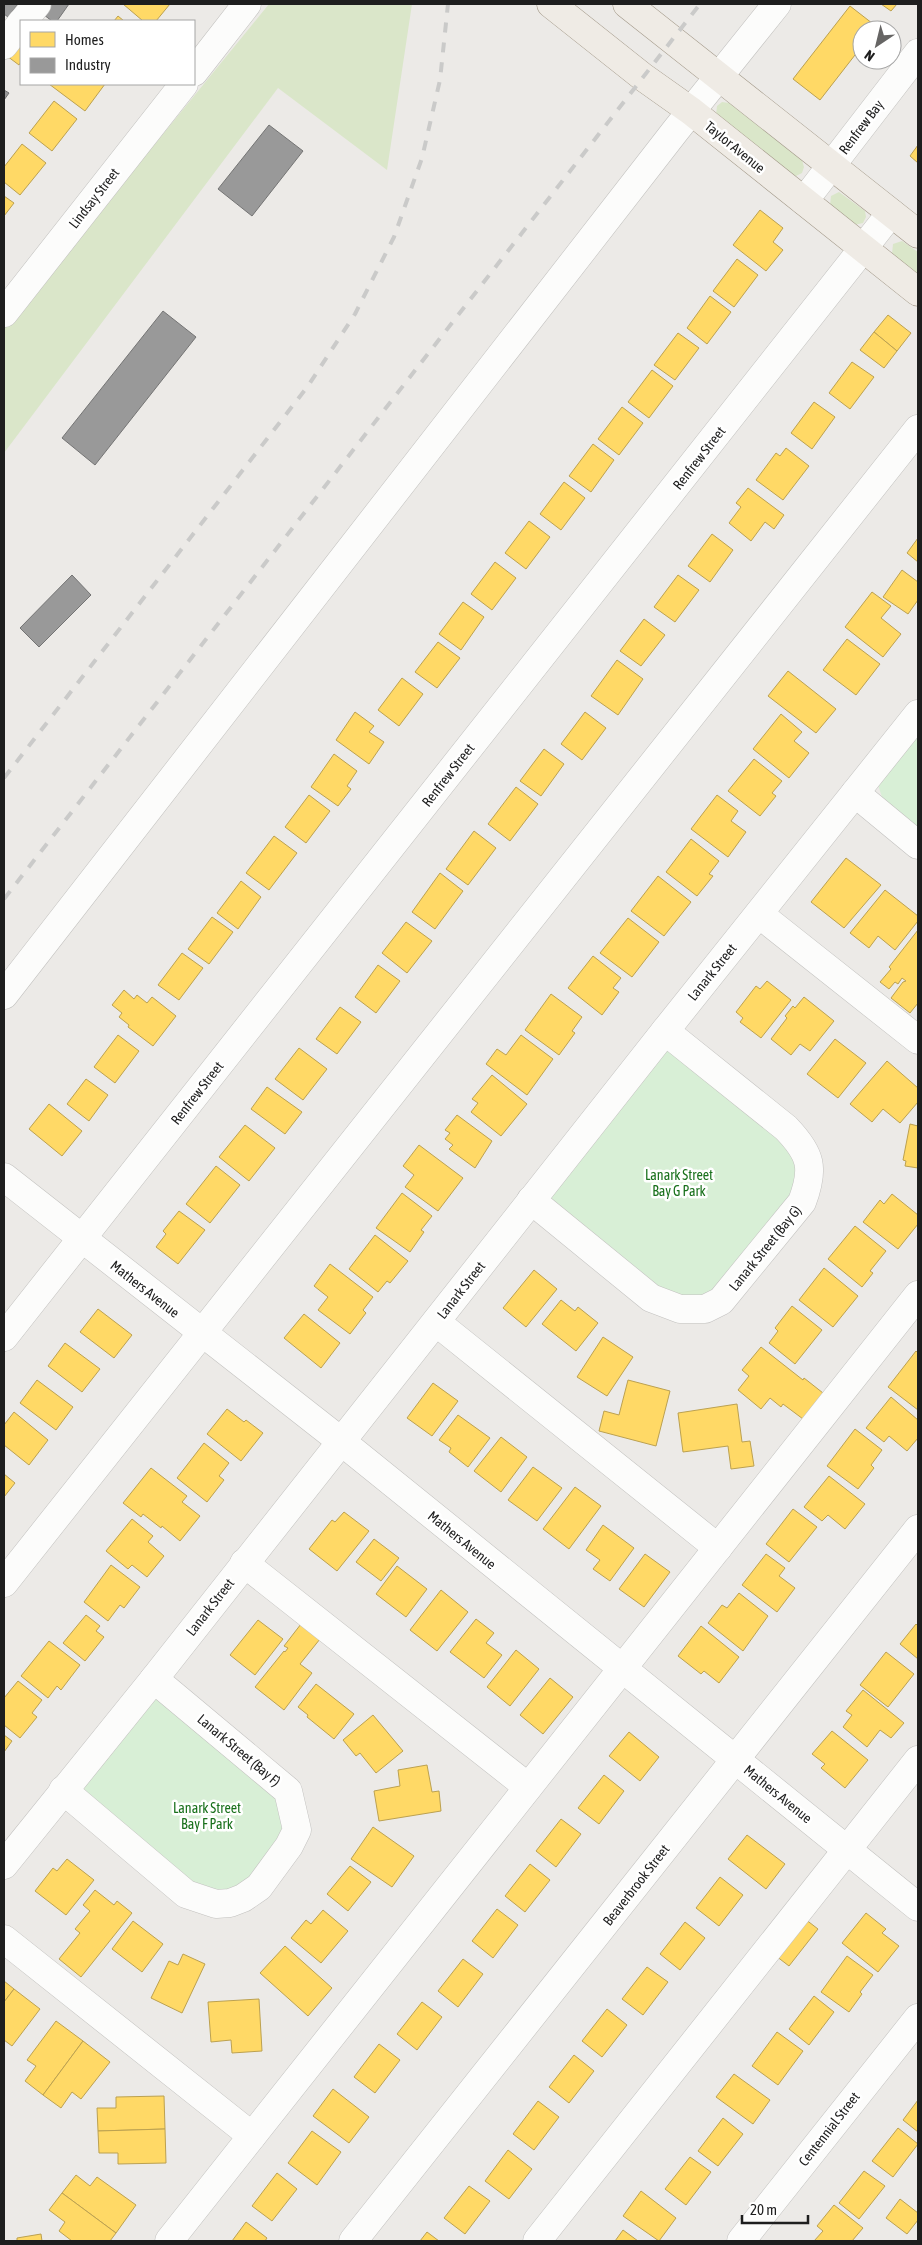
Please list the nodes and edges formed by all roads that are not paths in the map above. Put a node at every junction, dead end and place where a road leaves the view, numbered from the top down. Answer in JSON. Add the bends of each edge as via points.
{"nodes":[{"id":1,"x":37,"y":4,"type":"edge"},
{"id":2,"x":247,"y":4,"type":"edge"},
{"id":3,"x":550,"y":4,"type":"edge"},
{"id":4,"x":627,"y":4,"type":"edge"},
{"id":5,"x":777,"y":4,"type":"edge"},
{"id":6,"x":24,"y":20,"type":"edge"},
{"id":7,"x":20,"y":25,"type":"edge"},
{"id":8,"x":4,"y":45,"type":"edge"},
{"id":9,"x":918,"y":53,"type":"edge"},
{"id":10,"x":195,"y":71,"type":"edge"},
{"id":11,"x":719,"y":77,"type":"junction"},
{"id":12,"x":183,"y":85,"type":"edge"},
{"id":13,"x":691,"y":112,"type":"junction"},
{"id":14,"x":832,"y":166,"type":"junction"},
{"id":15,"x":804,"y":201,"type":"junction"},
{"id":16,"x":891,"y":213,"type":"junction"},
{"id":17,"x":918,"y":234,"type":"edge"},
{"id":18,"x":863,"y":249,"type":"junction"},
{"id":19,"x":918,"y":292,"type":"edge"},
{"id":20,"x":4,"y":312,"type":"edge"},
{"id":21,"x":918,"y":429,"type":"edge"},
{"id":22,"x":918,"y":714,"type":"edge"},
{"id":23,"x":855,"y":793,"type":"junction"},
{"id":24,"x":918,"y":845,"type":"edge"},
{"id":25,"x":758,"y":914,"type":"junction"},
{"id":26,"x":4,"y":995,"type":"edge"},
{"id":27,"x":665,"y":1030,"type":"junction"},
{"id":28,"x":918,"y":1040,"type":"edge"},
{"id":29,"x":4,"y":1177,"type":"edge"},
{"id":30,"x":531,"y":1200,"type":"junction"},
{"id":31,"x":82,"y":1239,"type":"junction"},
{"id":32,"x":918,"y":1295,"type":"edge"},
{"id":33,"x":436,"y":1322,"type":"junction"},
{"id":34,"x":202,"y":1333,"type":"junction"},
{"id":35,"x":4,"y":1337,"type":"edge"},
{"id":36,"x":342,"y":1442,"type":"junction"},
{"id":37,"x":918,"y":1529,"type":"edge"},
{"id":38,"x":718,"y":1548,"type":"junction"},
{"id":39,"x":244,"y":1563,"type":"junction"},
{"id":40,"x":4,"y":1583,"type":"edge"},
{"id":41,"x":622,"y":1669,"type":"junction"},
{"id":42,"x":154,"y":1679,"type":"junction"},
{"id":43,"x":735,"y":1760,"type":"junction"},
{"id":44,"x":918,"y":1760,"type":"edge"},
{"id":45,"x":528,"y":1787,"type":"junction"},
{"id":46,"x":63,"y":1790,"type":"junction"},
{"id":47,"x":847,"y":1850,"type":"junction"},
{"id":48,"x":4,"y":1865,"type":"edge"},
{"id":49,"x":918,"y":1907,"type":"edge"},
{"id":50,"x":4,"y":1939,"type":"edge"},
{"id":51,"x":918,"y":2018,"type":"edge"},
{"id":52,"x":252,"y":2136,"type":"junction"},
{"id":53,"x":169,"y":2241,"type":"edge"},
{"id":54,"x":353,"y":2241,"type":"edge"},
{"id":55,"x":537,"y":2241,"type":"edge"},
{"id":56,"x":741,"y":2241,"type":"edge"}],
"edges":[{"from":1,"to":6,"type":"street"},
{"from":2,"to":10,"type":"street"},
{"from":3,"to":13,"type":"main road","name":"Taylor Avenue"},
{"from":4,"to":11,"type":"main road"},
{"from":5,"to":11,"type":"street"},
{"from":7,"to":8,"type":"street"},
{"from":9,"to":14,"type":"street","name":"Renfrew Bay"},
{"from":11,"to":13,"type":"street"},
{"from":11,"to":14,"type":"main road"},
{"from":12,"to":20,"type":"street","name":"Lindsay Street"},
{"from":13,"to":15,"type":"main road","name":"Taylor Avenue"},
{"from":13,"to":26,"type":"street"},
{"from":14,"to":15,"type":"street","name":"Renfrew Bay"},
{"from":14,"to":16,"type":"main road"},
{"from":15,"to":18,"type":"main road","name":"Taylor Avenue"},
{"from":16,"to":17,"type":"main road"},
{"from":16,"to":18,"type":"street","name":"Renfrew Street"},
{"from":18,"to":19,"type":"main road","name":"Taylor Avenue"},
{"from":18,"to":31,"type":"street","name":"Renfrew Street"},
{"from":21,"to":34,"type":"street"},
{"from":22,"to":23,"type":"street","name":"Lanark Street"},
{"from":23,"to":24,"type":"street"},
{"from":23,"to":25,"type":"street","name":"Lanark Street"},
{"from":25,"to":27,"type":"street","name":"Lanark Street"},
{"from":25,"to":28,"type":"street"},
{"from":27,"to":30,"type":"street","name":"Lanark Street"},
{"from":27,"to":30,"type":"street","name":"Lanark Street (Bay G)","via":[[786,1128],[803,1146],[810,1167],[809,1184],[802,1202],[720,1302],[705,1309],[680,1309],[651,1298]]},
{"from":29,"to":31,"type":"street","name":"Mathers Avenue"},
{"from":30,"to":33,"type":"street","name":"Lanark Street"},
{"from":31,"to":34,"type":"street","name":"Mathers Avenue"},
{"from":31,"to":35,"type":"street","name":"Renfrew Street"},
{"from":32,"to":38,"type":"street"},
{"from":33,"to":36,"type":"street","name":"Lanark Street"},
{"from":33,"to":38,"type":"street"},
{"from":34,"to":36,"type":"street","name":"Mathers Avenue"},
{"from":34,"to":40,"type":"street"},
{"from":36,"to":39,"type":"street","name":"Lanark Street"},
{"from":36,"to":41,"type":"street","name":"Mathers Avenue"},
{"from":37,"to":43,"type":"street","name":"Beaverbrook Street"},
{"from":38,"to":41,"type":"street"},
{"from":39,"to":42,"type":"street","name":"Lanark Street"},
{"from":39,"to":45,"type":"street"},
{"from":41,"to":43,"type":"street","name":"Mathers Avenue"},
{"from":41,"to":45,"type":"street"},
{"from":42,"to":46,"type":"street","name":"Lanark Street"},
{"from":42,"to":46,"type":"street","name":"Lanark Street (Bay F)","via":[[288,1791],[296,1830],[289,1846],[259,1887],[230,1903],[216,1904],[186,1894]]},
{"from":43,"to":47,"type":"street","name":"Mathers Avenue"},
{"from":43,"to":54,"type":"street","name":"Beaverbrook Street"},
{"from":44,"to":47,"type":"street"},
{"from":45,"to":52,"type":"street"},
{"from":46,"to":48,"type":"street","name":"Lanark Street"},
{"from":47,"to":49,"type":"street","name":"Mathers Avenue"},
{"from":47,"to":55,"type":"street"},
{"from":50,"to":52,"type":"street"},
{"from":51,"to":56,"type":"street","name":"Centennial Street"},
{"from":52,"to":53,"type":"street"}]}
